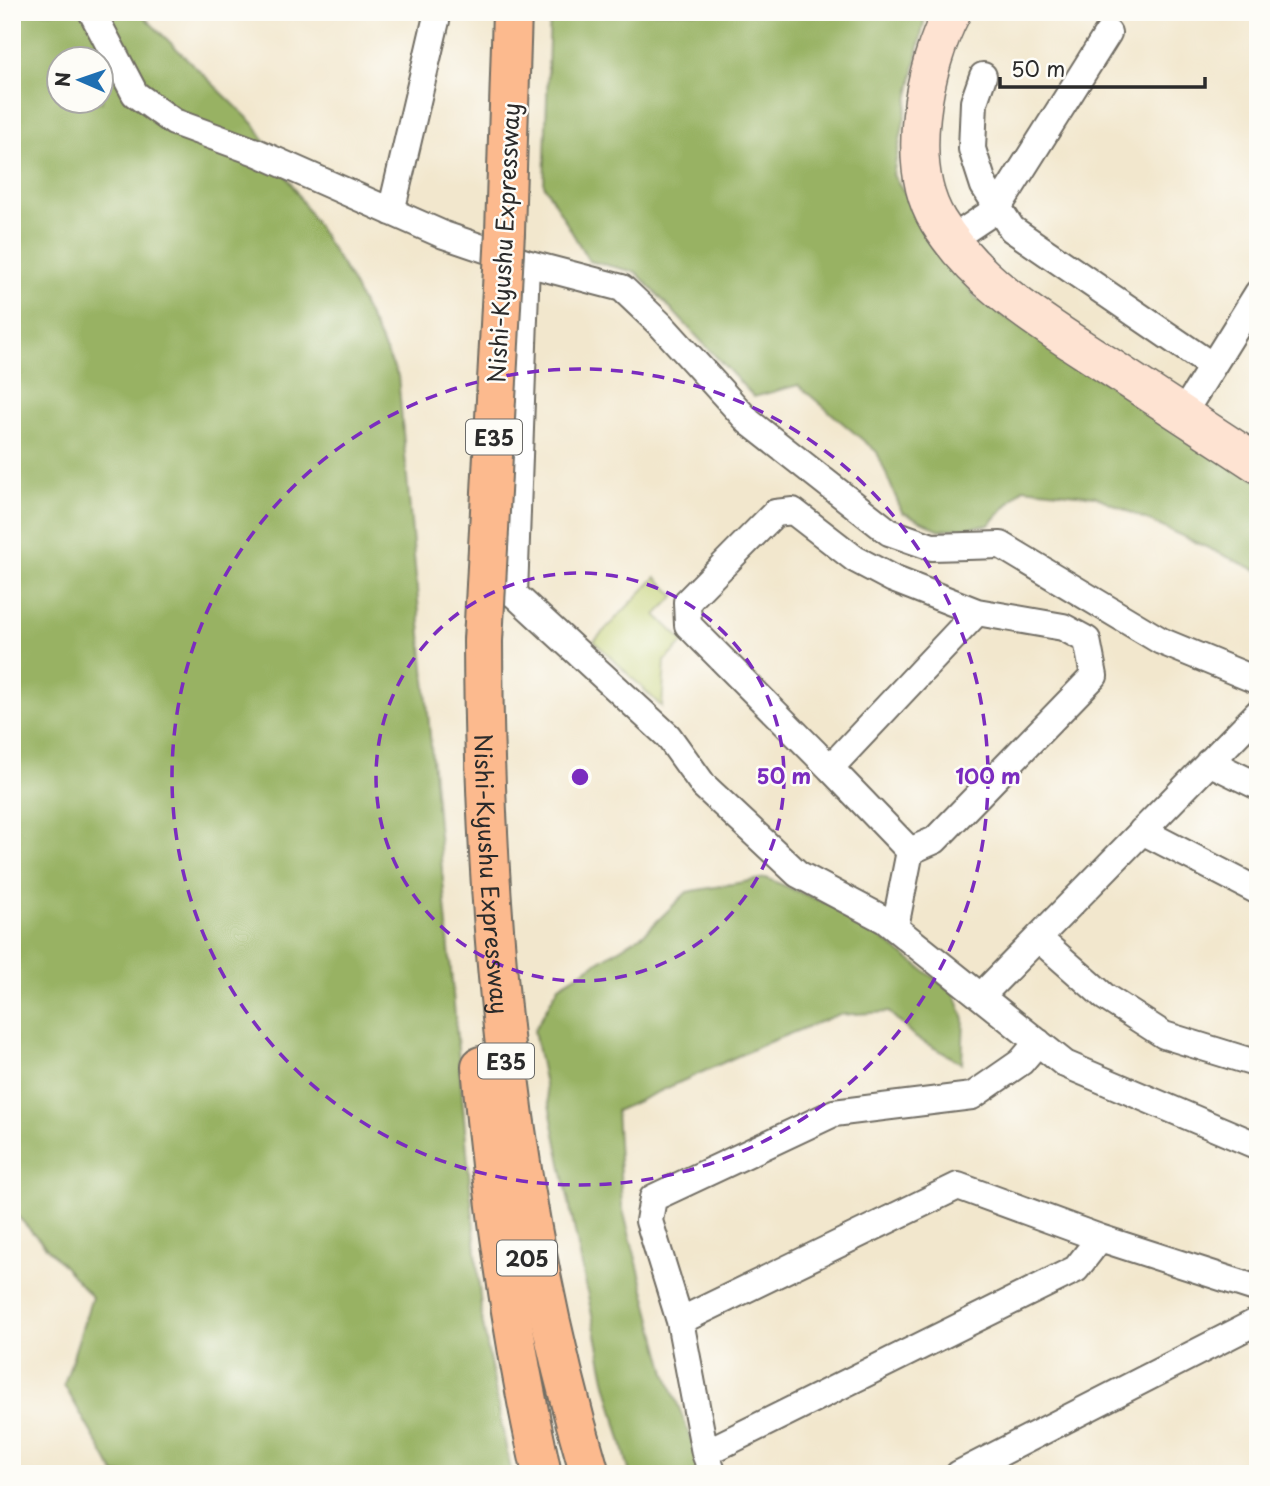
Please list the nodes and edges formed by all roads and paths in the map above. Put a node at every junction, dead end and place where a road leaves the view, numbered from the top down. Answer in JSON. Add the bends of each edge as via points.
{"nodes":[{"id":1,"x":92,"y":12,"type":"edge"},
{"id":2,"x":438,"y":12,"type":"edge"},
{"id":3,"x":512,"y":12,"type":"edge"},
{"id":4,"x":952,"y":12,"type":"edge"},
{"id":5,"x":1108,"y":33,"type":"dead end"},
{"id":6,"x":983,"y":76,"type":"dead end"},
{"id":7,"x":997,"y":209,"type":"junction"},
{"id":8,"x":391,"y":212,"type":"junction"},
{"id":9,"x":952,"y":239,"type":"junction"},
{"id":10,"x":526,"y":263,"type":"junction"},
{"id":11,"x":1258,"y":293,"type":"edge"},
{"id":12,"x":1212,"y":366,"type":"junction"},
{"id":13,"x":1182,"y":415,"type":"junction"},
{"id":14,"x":1258,"y":464,"type":"edge"},
{"id":15,"x":977,"y":612,"type":"junction"},
{"id":16,"x":483,"y":641,"type":"junction"},
{"id":17,"x":1258,"y":681,"type":"edge"},
{"id":18,"x":1258,"y":713,"type":"edge"},
{"id":19,"x":1209,"y":762,"type":"junction"},
{"id":20,"x":830,"y":768,"type":"junction"},
{"id":21,"x":1258,"y":786,"type":"edge"},
{"id":22,"x":1142,"y":831,"type":"junction"},
{"id":23,"x":910,"y":851,"type":"junction"},
{"id":24,"x":1258,"y":891,"type":"edge"},
{"id":25,"x":895,"y":927,"type":"junction"},
{"id":26,"x":1038,"y":938,"type":"junction"},
{"id":27,"x":981,"y":996,"type":"junction"},
{"id":28,"x":503,"y":1038,"type":"junction"},
{"id":29,"x":1038,"y":1042,"type":"junction"},
{"id":30,"x":1258,"y":1064,"type":"edge"},
{"id":31,"x":1258,"y":1146,"type":"edge"},
{"id":32,"x":1100,"y":1238,"type":"junction"},
{"id":33,"x":1258,"y":1289,"type":"edge"},
{"id":34,"x":680,"y":1321,"type":"junction"},
{"id":35,"x":1258,"y":1321,"type":"edge"},
{"id":36,"x":709,"y":1463,"type":"edge"},
{"id":37,"x":541,"y":1474,"type":"edge"},
{"id":38,"x":576,"y":1474,"type":"edge"},
{"id":39,"x":590,"y":1474,"type":"edge"},
{"id":40,"x":959,"y":1474,"type":"edge"}],
"edges":[{"from":1,"to":8,"type":"street","via":[[135,94],[174,122],[256,152]]},
{"from":2,"to":8,"type":"street"},
{"from":3,"to":16,"type":"highway","name":"Nishi-Kyushu Expressway","number":"E35","bridge":true},
{"from":4,"to":9,"type":"street","via":[[936,42],[918,160],[937,220]]},
{"from":5,"to":7,"type":"street"},
{"from":6,"to":7,"type":"street","via":[[974,102],[972,149]]},
{"from":7,"to":9,"type":"street"},
{"from":7,"to":12,"type":"street","via":[[1012,229]]},
{"from":8,"to":10,"type":"street"},
{"from":9,"to":13,"type":"street","via":[[976,270],[1034,317]]},
{"from":10,"to":17,"type":"street","via":[[622,288],[749,422],[889,532],[932,547],[1001,545],[1161,640]]},
{"from":10,"to":25,"type":"street","via":[[514,594],[668,736],[704,786],[797,874]]},
{"from":11,"to":12,"type":"street"},
{"from":12,"to":13,"type":"street"},
{"from":13,"to":14,"type":"street"},
{"from":15,"to":20,"type":"street"},
{"from":15,"to":20,"type":"street","via":[[855,559],[793,512],[775,513],[687,602],[688,625]]},
{"from":15,"to":23,"type":"street","via":[[1063,627],[1087,640],[1094,676],[936,840]]},
{"from":16,"to":28,"type":"highway","name":"Nishi-Kyushu Expressway","number":"E35","via":[[486,804]]},
{"from":16,"to":37,"type":"highway","name":"Nishi-Kyushu Expressway","number":"E35","via":[[474,819],[480,1055],[508,1296]]},
{"from":18,"to":19,"type":"street"},
{"from":19,"to":21,"type":"street"},
{"from":19,"to":22,"type":"street"},
{"from":20,"to":23,"type":"street"},
{"from":22,"to":24,"type":"street"},
{"from":22,"to":26,"type":"street"},
{"from":23,"to":25,"type":"street"},
{"from":25,"to":27,"type":"street"},
{"from":26,"to":27,"type":"street"},
{"from":26,"to":30,"type":"street","via":[[1105,997],[1164,1035]]},
{"from":27,"to":29,"type":"street"},
{"from":28,"to":38,"type":"highway","number":"205","via":[[521,1226],[536,1312]]},
{"from":28,"to":39,"type":"highway","name":"Nishi-Kyushu Expressway","number":"E35","via":[[519,1167]]},
{"from":29,"to":31,"type":"street","via":[[1065,1063]]},
{"from":29,"to":34,"type":"street","via":[[1021,1062],[972,1096],[834,1113],[653,1198],[649,1221]]},
{"from":32,"to":33,"type":"street"},
{"from":32,"to":34,"type":"street","via":[[958,1186]]},
{"from":32,"to":36,"type":"street","via":[[1076,1269]]},
{"from":34,"to":36,"type":"street"},
{"from":35,"to":40,"type":"street"}]}
